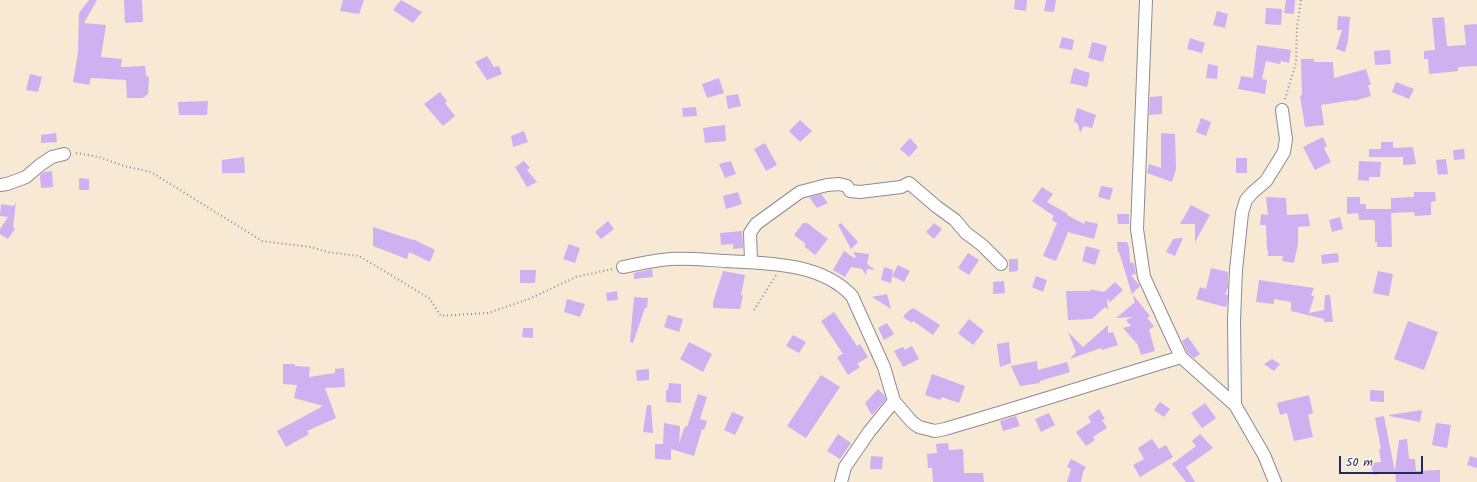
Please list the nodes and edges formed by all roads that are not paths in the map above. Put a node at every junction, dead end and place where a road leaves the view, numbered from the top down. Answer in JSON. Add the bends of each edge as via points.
{"nodes":[{"id":1,"x":1146,"y":0,"type":"edge"},
{"id":2,"x":1282,"y":110,"type":"road end"},
{"id":3,"x":64,"y":154,"type":"road end"},
{"id":4,"x":0,"y":185,"type":"edge"},
{"id":5,"x":751,"y":262,"type":"junction"},
{"id":6,"x":1001,"y":264,"type":"dead end"},
{"id":7,"x":623,"y":267,"type":"road end"},
{"id":8,"x":1181,"y":356,"type":"junction"},
{"id":9,"x":894,"y":401,"type":"junction"},
{"id":10,"x":1235,"y":405,"type":"junction"},
{"id":11,"x":841,"y":482,"type":"edge"},
{"id":12,"x":1275,"y":482,"type":"edge"}],
"edges":[{"from":1,"to":8,"type":"street","via":[[1136,229],[1144,277]]},
{"from":2,"to":10,"type":"street","via":[[1286,139],[1284,152],[1266,181],[1246,200],[1242,214],[1234,321]]},
{"from":3,"to":4,"type":"street","via":[[52,157],[26,177]]},
{"from":5,"to":6,"type":"street","via":[[750,233],[756,224],[800,192],[839,184],[847,186],[850,191],[860,192],[901,187],[909,183],[955,220]]},
{"from":5,"to":7,"type":"street","via":[[670,259]]},
{"from":5,"to":9,"type":"street","via":[[810,271],[845,288],[852,296],[884,367]]},
{"from":8,"to":9,"type":"street","via":[[945,429],[920,427],[912,422]]},
{"from":8,"to":10,"type":"street"},
{"from":9,"to":11,"type":"street","via":[[845,467]]},
{"from":10,"to":12,"type":"street","via":[[1264,455]]}]}
